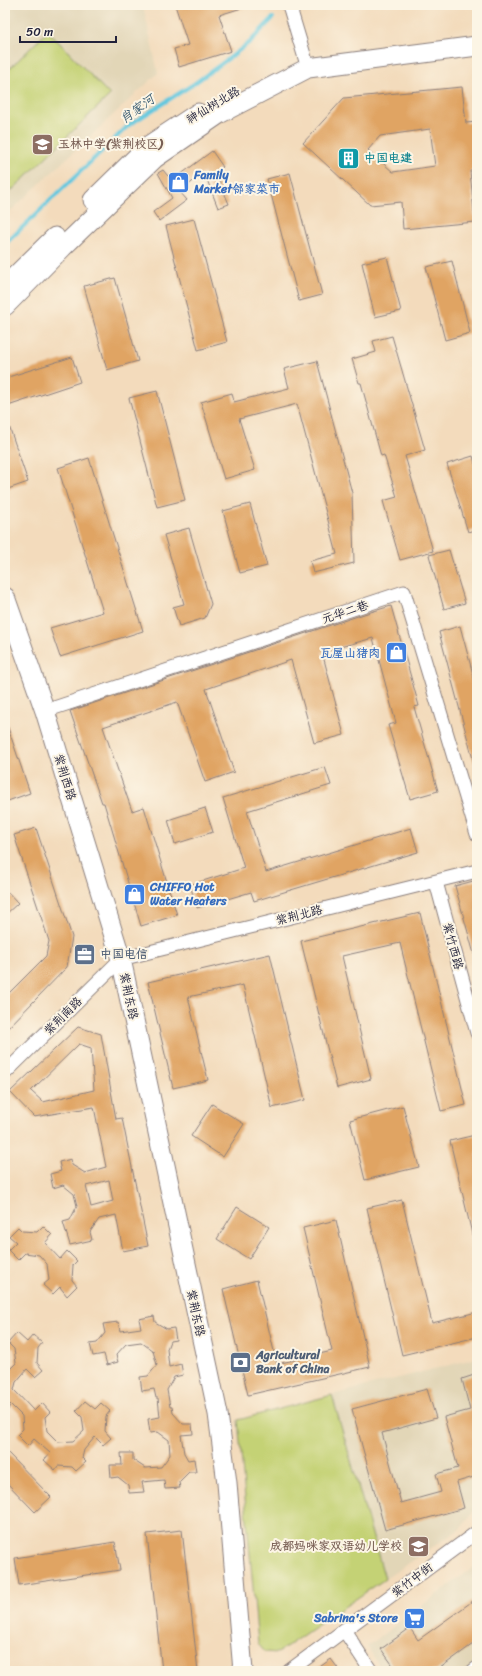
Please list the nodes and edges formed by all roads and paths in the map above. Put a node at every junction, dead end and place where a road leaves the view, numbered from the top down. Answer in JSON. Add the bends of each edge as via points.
{"nodes":[{"id":1,"x":292,"y":7,"type":"edge"},
{"id":2,"x":477,"y":32,"type":"edge"},
{"id":3,"x":477,"y":46,"type":"edge"},
{"id":4,"x":306,"y":62,"type":"junction"},
{"id":5,"x":5,"y":286,"type":"edge"},
{"id":6,"x":5,"y":306,"type":"edge"},
{"id":7,"x":5,"y":597,"type":"edge"},
{"id":8,"x":45,"y":711,"type":"junction"},
{"id":9,"x":477,"y":834,"type":"edge"},
{"id":10,"x":477,"y":871,"type":"edge"},
{"id":11,"x":436,"y":882,"type":"junction"},
{"id":12,"x":121,"y":959,"type":"junction"},
{"id":13,"x":477,"y":1034,"type":"edge"},
{"id":14,"x":5,"y":1073,"type":"edge"},
{"id":15,"x":477,"y":1532,"type":"edge"},
{"id":16,"x":344,"y":1630,"type":"junction"},
{"id":17,"x":477,"y":1668,"type":"edge"},
{"id":18,"x":243,"y":1671,"type":"edge"},
{"id":19,"x":289,"y":1671,"type":"edge"},
{"id":20,"x":371,"y":1671,"type":"edge"},
{"id":21,"x":473,"y":1671,"type":"edge"}],
"edges":[{"from":1,"to":4,"type":"street"},
{"from":2,"to":4,"type":"main road","name":"神仙树北路"},
{"from":3,"to":4,"type":"main road"},
{"from":4,"to":5,"type":"main road","name":"神仙树北路","via":[[215,102],[148,146]]},
{"from":4,"to":6,"type":"main road","via":[[219,114],[155,158]]},
{"from":7,"to":8,"type":"main road","name":"紫荆西路"},
{"from":8,"to":9,"type":"street","name":"元华二巷","via":[[404,592]]},
{"from":8,"to":12,"type":"main road","name":"紫荆西路"},
{"from":10,"to":11,"type":"street","name":"紫荆北路"},
{"from":11,"to":12,"type":"street","name":"紫荆北路"},
{"from":11,"to":13,"type":"street","name":"紫竹西路"},
{"from":12,"to":14,"type":"street","name":"紫荆南路"},
{"from":12,"to":18,"type":"main road","name":"紫荆东路","via":[[218,1414],[227,1483]]},
{"from":15,"to":16,"type":"street","name":"紫竹中街"},
{"from":16,"to":19,"type":"street","name":"紫竹中街"},
{"from":16,"to":20,"type":"street"},
{"from":17,"to":21,"type":"street"}]}
